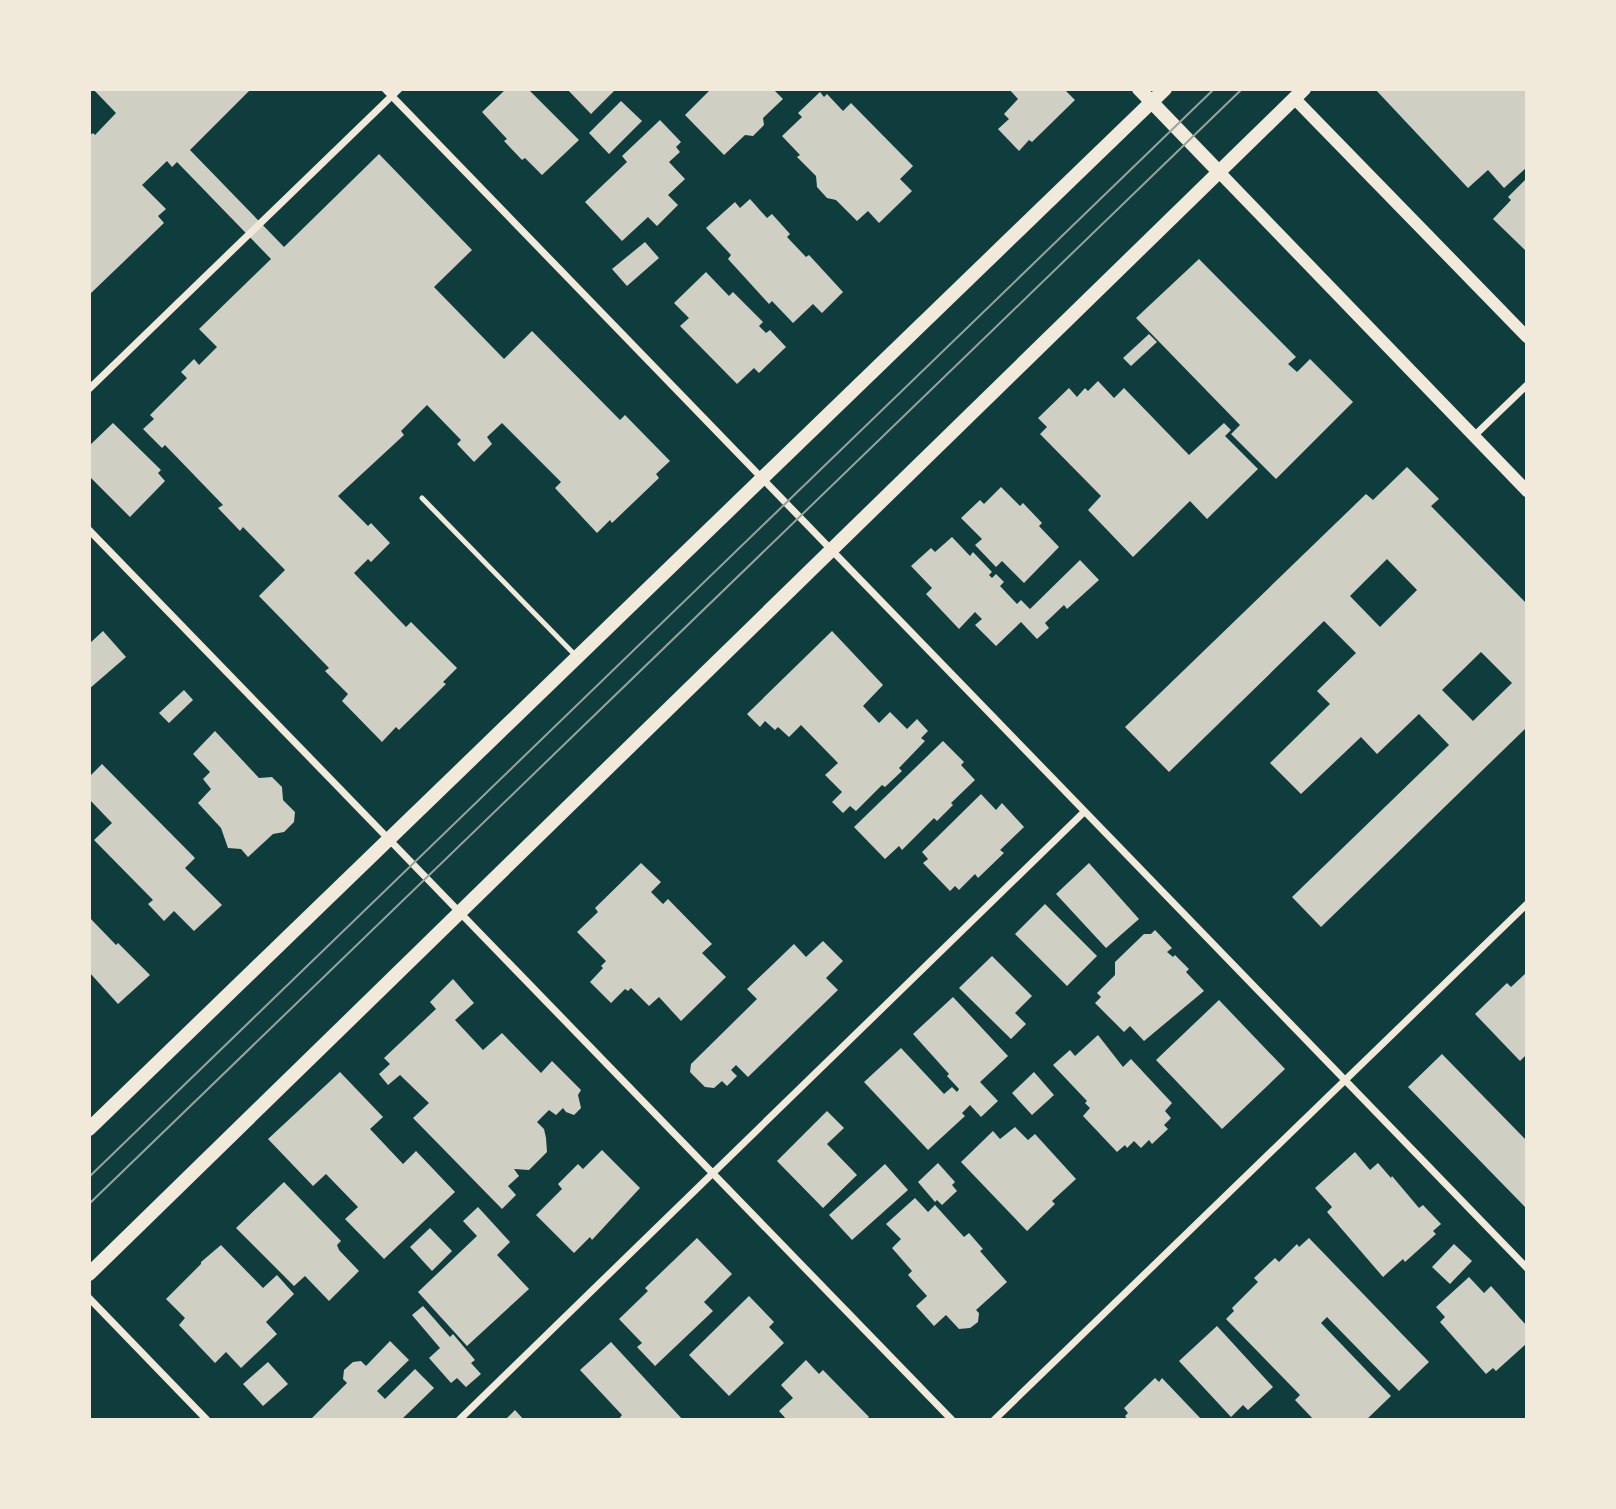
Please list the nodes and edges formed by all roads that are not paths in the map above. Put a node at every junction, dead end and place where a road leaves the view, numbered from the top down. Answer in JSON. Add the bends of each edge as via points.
{"nodes":[{"id":1,"x":385,"y":89,"type":"edge"},
{"id":2,"x":399,"y":89,"type":"edge"},
{"id":3,"x":1139,"y":89,"type":"edge"},
{"id":4,"x":1165,"y":89,"type":"edge"},
{"id":5,"x":1295,"y":92,"type":"edge"},
{"id":6,"x":391,"y":96,"type":"junction"},
{"id":7,"x":1152,"y":103,"type":"junction"},
{"id":8,"x":1219,"y":172,"type":"junction"},
{"id":9,"x":1527,"y":337,"type":"edge"},
{"id":10,"x":1527,"y":385,"type":"edge"},
{"id":11,"x":89,"y":388,"type":"edge"},
{"id":12,"x":1474,"y":436,"type":"junction"},
{"id":13,"x":762,"y":479,"type":"junction"},
{"id":14,"x":1527,"y":491,"type":"edge"},
{"id":15,"x":422,"y":498,"type":"dead end"},
{"id":16,"x":89,"y":530,"type":"edge"},
{"id":17,"x":831,"y":551,"type":"junction"},
{"id":18,"x":577,"y":657,"type":"junction"},
{"id":19,"x":1084,"y":812,"type":"junction"},
{"id":20,"x":389,"y":840,"type":"junction"},
{"id":21,"x":1527,"y":904,"type":"edge"},
{"id":22,"x":460,"y":913,"type":"junction"},
{"id":23,"x":1345,"y":1081,"type":"junction"},
{"id":24,"x":89,"y":1129,"type":"edge"},
{"id":25,"x":713,"y":1173,"type":"junction"},
{"id":26,"x":1527,"y":1268,"type":"edge"},
{"id":27,"x":89,"y":1274,"type":"edge"},
{"id":28,"x":89,"y":1298,"type":"edge"},
{"id":29,"x":207,"y":1420,"type":"edge"},
{"id":30,"x":459,"y":1420,"type":"edge"},
{"id":31,"x":952,"y":1420,"type":"edge"},
{"id":32,"x":994,"y":1420,"type":"edge"}],
"edges":[{"from":1,"to":6,"type":"street"},
{"from":2,"to":6,"type":"street"},
{"from":3,"to":7,"type":"main road"},
{"from":4,"to":7,"type":"main road"},
{"from":5,"to":8,"type":"main road"},
{"from":5,"to":9,"type":"street"},
{"from":6,"to":11,"type":"street"},
{"from":6,"to":13,"type":"street"},
{"from":7,"to":8,"type":"main road"},
{"from":7,"to":13,"type":"main road"},
{"from":8,"to":12,"type":"street"},
{"from":8,"to":17,"type":"main road"},
{"from":10,"to":12,"type":"street"},
{"from":12,"to":14,"type":"street"},
{"from":13,"to":17,"type":"street"},
{"from":13,"to":18,"type":"main road"},
{"from":15,"to":18,"type":"lane"},
{"from":16,"to":20,"type":"street"},
{"from":17,"to":19,"type":"street"},
{"from":17,"to":22,"type":"main road"},
{"from":18,"to":20,"type":"main road"},
{"from":19,"to":23,"type":"street"},
{"from":19,"to":25,"type":"street"},
{"from":20,"to":22,"type":"street"},
{"from":20,"to":24,"type":"main road"},
{"from":21,"to":23,"type":"street"},
{"from":22,"to":25,"type":"street"},
{"from":22,"to":27,"type":"main road"},
{"from":23,"to":26,"type":"street"},
{"from":23,"to":32,"type":"street"},
{"from":25,"to":30,"type":"street"},
{"from":25,"to":31,"type":"street"},
{"from":28,"to":29,"type":"street"}]}
